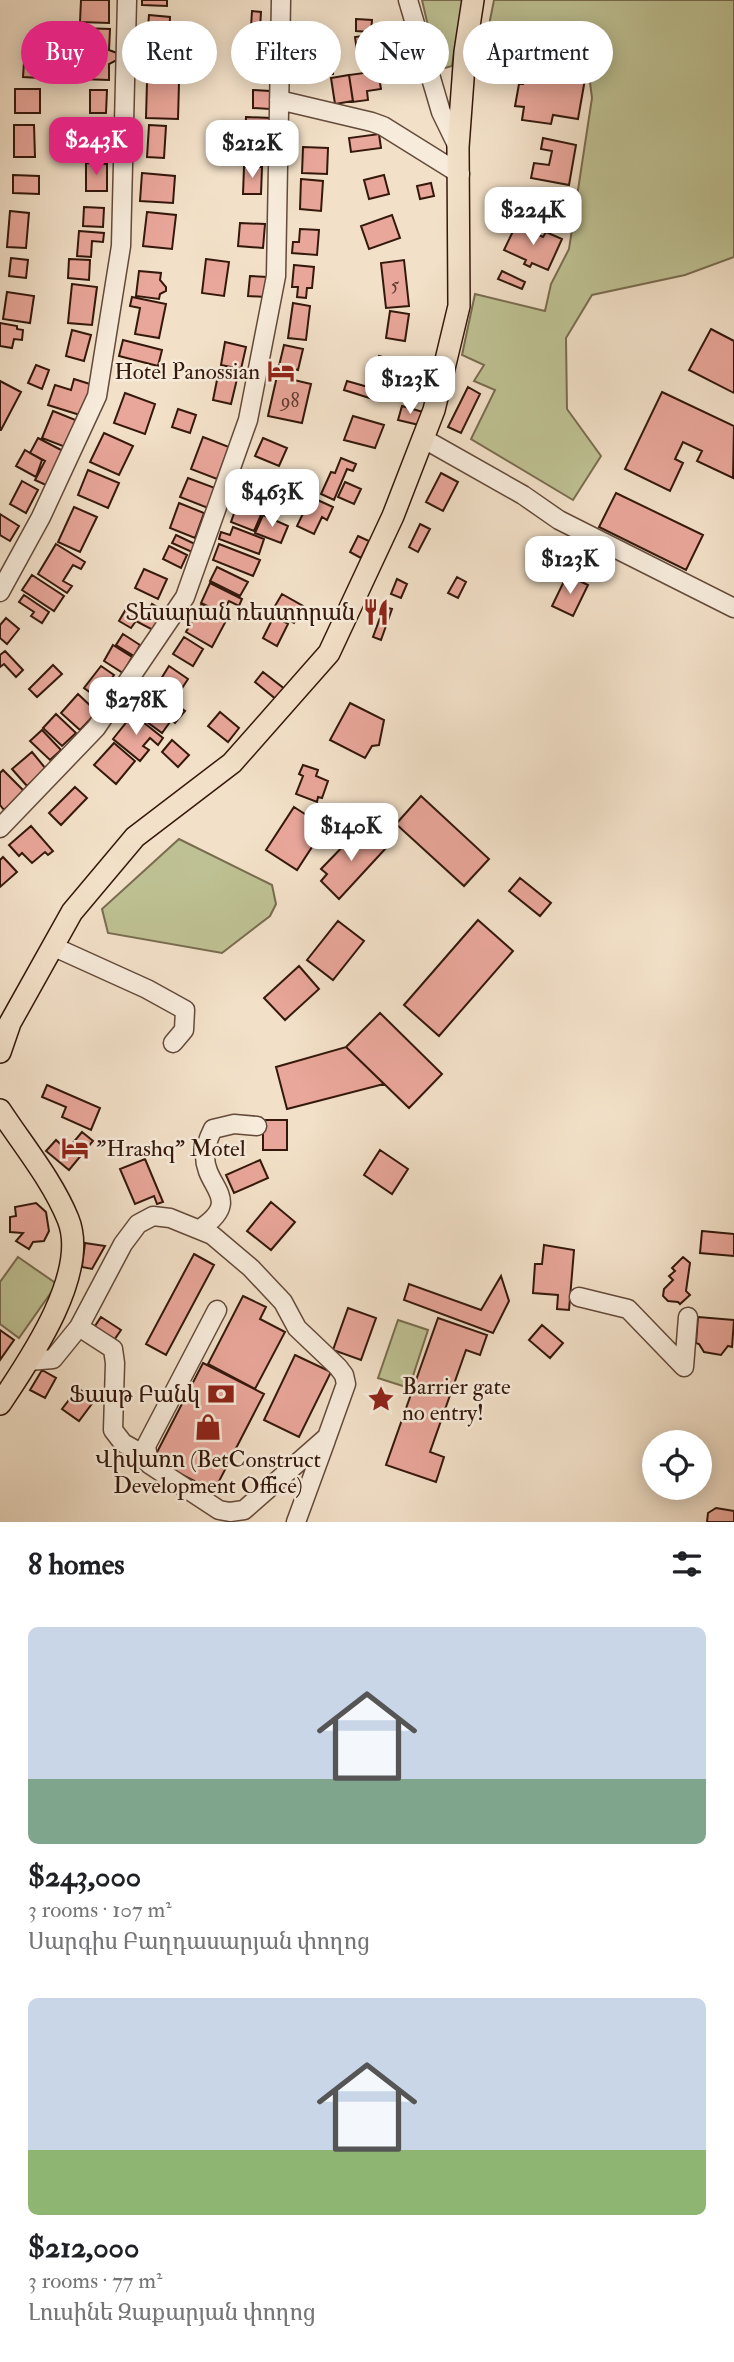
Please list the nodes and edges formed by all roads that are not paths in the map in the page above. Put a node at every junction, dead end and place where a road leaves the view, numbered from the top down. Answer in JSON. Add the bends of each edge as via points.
{"nodes":[{"id":1,"x":127,"y":0,"type":"edge"},
{"id":2,"x":281,"y":0,"type":"edge"},
{"id":3,"x":408,"y":0,"type":"edge"},
{"id":4,"x":473,"y":0,"type":"edge"},
{"id":5,"x":279,"y":100,"type":"junction"},
{"id":6,"x":458,"y":147,"type":"junction"},
{"id":7,"x":460,"y":174,"type":"junction"},
{"id":8,"x":424,"y":439,"type":"junction"},
{"id":9,"x":0,"y":592,"type":"edge"},
{"id":10,"x":734,"y":608,"type":"edge"},
{"id":11,"x":0,"y":828,"type":"edge"},
{"id":12,"x":52,"y":946,"type":"junction"},
{"id":13,"x":173,"y":1043,"type":"dead end"},
{"id":14,"x":0,"y":1052,"type":"edge"},
{"id":15,"x":0,"y":1110,"type":"edge"},
{"id":16,"x":257,"y":1126,"type":"dead end"},
{"id":17,"x":200,"y":1229,"type":"junction"},
{"id":18,"x":579,"y":1297,"type":"dead end"},
{"id":19,"x":217,"y":1310,"type":"dead end"},
{"id":20,"x":688,"y":1317,"type":"dead end"},
{"id":21,"x":79,"y":1327,"type":"junction"},
{"id":22,"x":29,"y":1361,"type":"junction"},
{"id":23,"x":0,"y":1404,"type":"edge"},
{"id":24,"x":327,"y":1437,"type":"junction"},
{"id":25,"x":146,"y":1456,"type":"junction"},
{"id":26,"x":296,"y":1522,"type":"edge"}],
"edges":[{"from":1,"to":9,"type":"street","via":[[121,246],[96,396],[41,517]]},
{"from":2,"to":5,"type":"street"},
{"from":3,"to":6,"type":"street","via":[[441,112]]},
{"from":4,"to":6,"type":"main road"},
{"from":5,"to":7,"type":"street","via":[[383,126]]},
{"from":5,"to":11,"type":"street","via":[[276,276],[248,421],[185,597],[96,728]]},
{"from":6,"to":7,"type":"main road"},
{"from":7,"to":8,"type":"main road","via":[[459,306]]},
{"from":8,"to":10,"type":"street","via":[[559,520]]},
{"from":8,"to":12,"type":"main road","via":[[330,653],[232,763],[135,836],[72,912]]},
{"from":12,"to":13,"type":"street","via":[[185,1010],[184,1030]]},
{"from":12,"to":14,"type":"main road","via":[[10,1023]]},
{"from":15,"to":22,"type":"main road","via":[[69,1221],[71,1237],[66,1286]]},
{"from":16,"to":17,"type":"street","via":[[234,1124],[213,1129],[205,1158],[219,1191],[220,1209]]},
{"from":17,"to":21,"type":"street","via":[[153,1216],[138,1224]]},
{"from":17,"to":24,"type":"street","via":[[251,1268],[283,1302],[297,1328],[344,1375],[346,1384]]},
{"from":18,"to":20,"type":"street","via":[[628,1309],[684,1367]]},
{"from":19,"to":25,"type":"street","via":[[146,1446]]},
{"from":21,"to":22,"type":"street","via":[[53,1359]]},
{"from":21,"to":25,"type":"street","via":[[113,1349],[113,1430],[123,1443]]},
{"from":22,"to":23,"type":"main road"},
{"from":24,"to":25,"type":"street","via":[[244,1510],[230,1512],[219,1510],[149,1464]]},
{"from":24,"to":26,"type":"street"}]}
